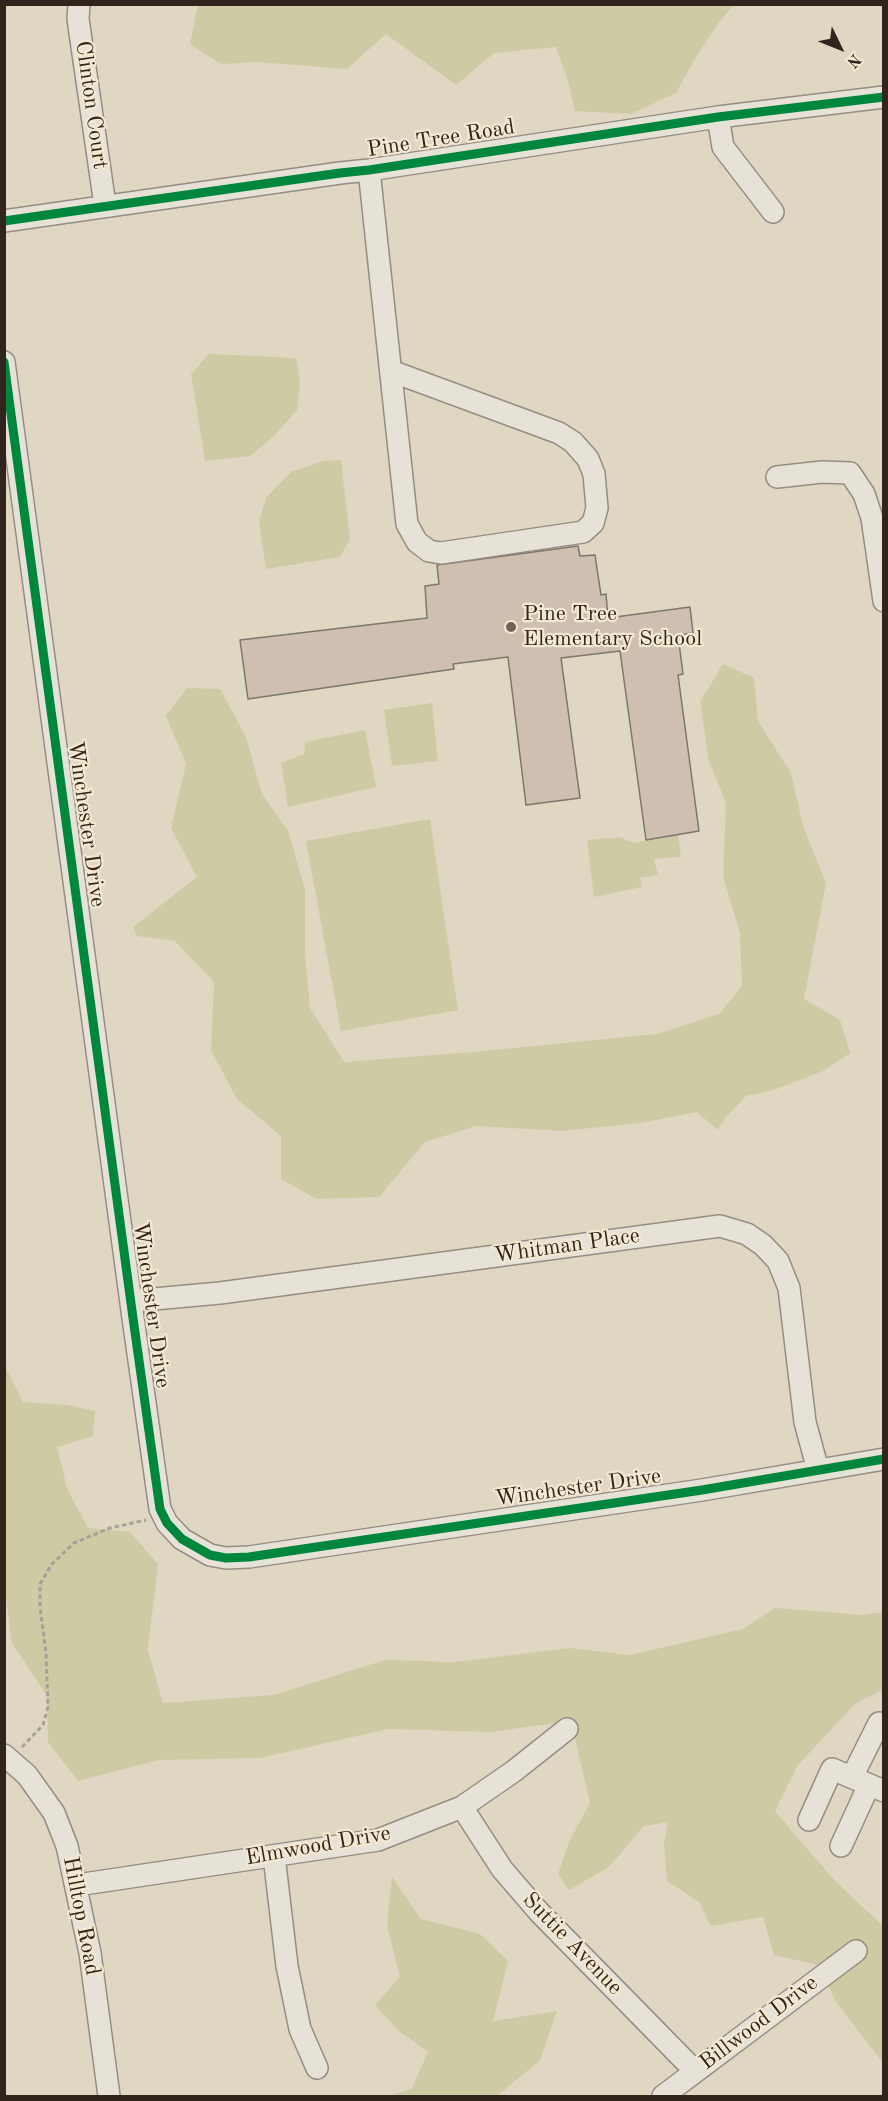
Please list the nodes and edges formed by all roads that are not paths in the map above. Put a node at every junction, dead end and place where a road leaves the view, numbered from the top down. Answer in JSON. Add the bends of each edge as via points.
{"nodes":[{"id":1,"x":79,"y":4,"type":"edge"},
{"id":2,"x":884,"y":97,"type":"edge"},
{"id":3,"x":718,"y":117,"type":"junction"},
{"id":4,"x":369,"y":170,"type":"junction"},
{"id":5,"x":105,"y":205,"type":"junction"},
{"id":6,"x":773,"y":212,"type":"dead end"},
{"id":7,"x":4,"y":221,"type":"edge"},
{"id":8,"x":4,"y":362,"type":"edge"},
{"id":9,"x":391,"y":371,"type":"junction"},
{"id":10,"x":777,"y":477,"type":"dead end"},
{"id":11,"x":884,"y":601,"type":"edge"},
{"id":12,"x":132,"y":1301,"type":"junction"},
{"id":13,"x":884,"y":1459,"type":"edge"},
{"id":14,"x":818,"y":1470,"type":"junction"},
{"id":15,"x":879,"y":1722,"type":"dead end"},
{"id":16,"x":567,"y":1729,"type":"dead end"},
{"id":17,"x":7,"y":1757,"type":"edge"},
{"id":18,"x":868,"y":1784,"type":"edge"},
{"id":19,"x":462,"y":1807,"type":"junction"},
{"id":20,"x":809,"y":1820,"type":"dead end"},
{"id":21,"x":841,"y":1846,"type":"dead end"},
{"id":22,"x":274,"y":1856,"type":"junction"},
{"id":23,"x":77,"y":1885,"type":"junction"},
{"id":24,"x":856,"y":1951,"type":"dead end"},
{"id":25,"x":317,"y":2068,"type":"dead end"},
{"id":26,"x":695,"y":2071,"type":"junction"},
{"id":27,"x":109,"y":2097,"type":"edge"},
{"id":28,"x":663,"y":2097,"type":"edge"}],
"edges":[{"from":1,"to":5,"type":"street","name":"Clinton Court"},
{"from":2,"to":3,"type":"street","name":"Pine Tree Road"},
{"from":3,"to":4,"type":"street","name":"Pine Tree Road"},
{"from":3,"to":6,"type":"street","via":[[723,147]]},
{"from":4,"to":5,"type":"street","name":"Pine Tree Road"},
{"from":4,"to":9,"type":"street"},
{"from":5,"to":7,"type":"street","name":"Pine Tree Road"},
{"from":8,"to":12,"type":"street","name":"Winchester Drive"},
{"from":9,"to":9,"type":"street","via":[[407,524],[417,542],[429,551],[441,553],[583,531],[593,523],[597,508],[594,474],[588,459],[573,442],[559,433]]},
{"from":10,"to":11,"type":"street","via":[[850,473],[864,494],[872,518]]},
{"from":12,"to":14,"type":"street","name":"Whitman Place","via":[[220,1293],[720,1226],[747,1234],[763,1245],[778,1261],[789,1288],[805,1422]]},
{"from":12,"to":14,"type":"street","name":"Winchester Drive","via":[[160,1509],[182,1539],[210,1555],[249,1557]]},
{"from":13,"to":14,"type":"street","name":"Winchester Drive"},
{"from":15,"to":18,"type":"street"},
{"from":16,"to":19,"type":"street","name":"Elmwood Drive"},
{"from":17,"to":23,"type":"street","name":"Hilltop Road","via":[[27,1775],[54,1813]]},
{"from":18,"to":20,"type":"street","via":[[832,1769]]},
{"from":18,"to":21,"type":"street"},
{"from":19,"to":22,"type":"street","name":"Elmwood Drive","via":[[378,1840]]},
{"from":19,"to":26,"type":"street","name":"Suttie Avenue","via":[[502,1869],[539,1912]]},
{"from":22,"to":23,"type":"street","name":"Elmwood Drive"},
{"from":22,"to":25,"type":"street","via":[[300,2029]]},
{"from":23,"to":27,"type":"street","name":"Hilltop Road"},
{"from":24,"to":26,"type":"street","name":"Billwood Drive"},
{"from":26,"to":28,"type":"street","name":"Billwood Drive"}]}
